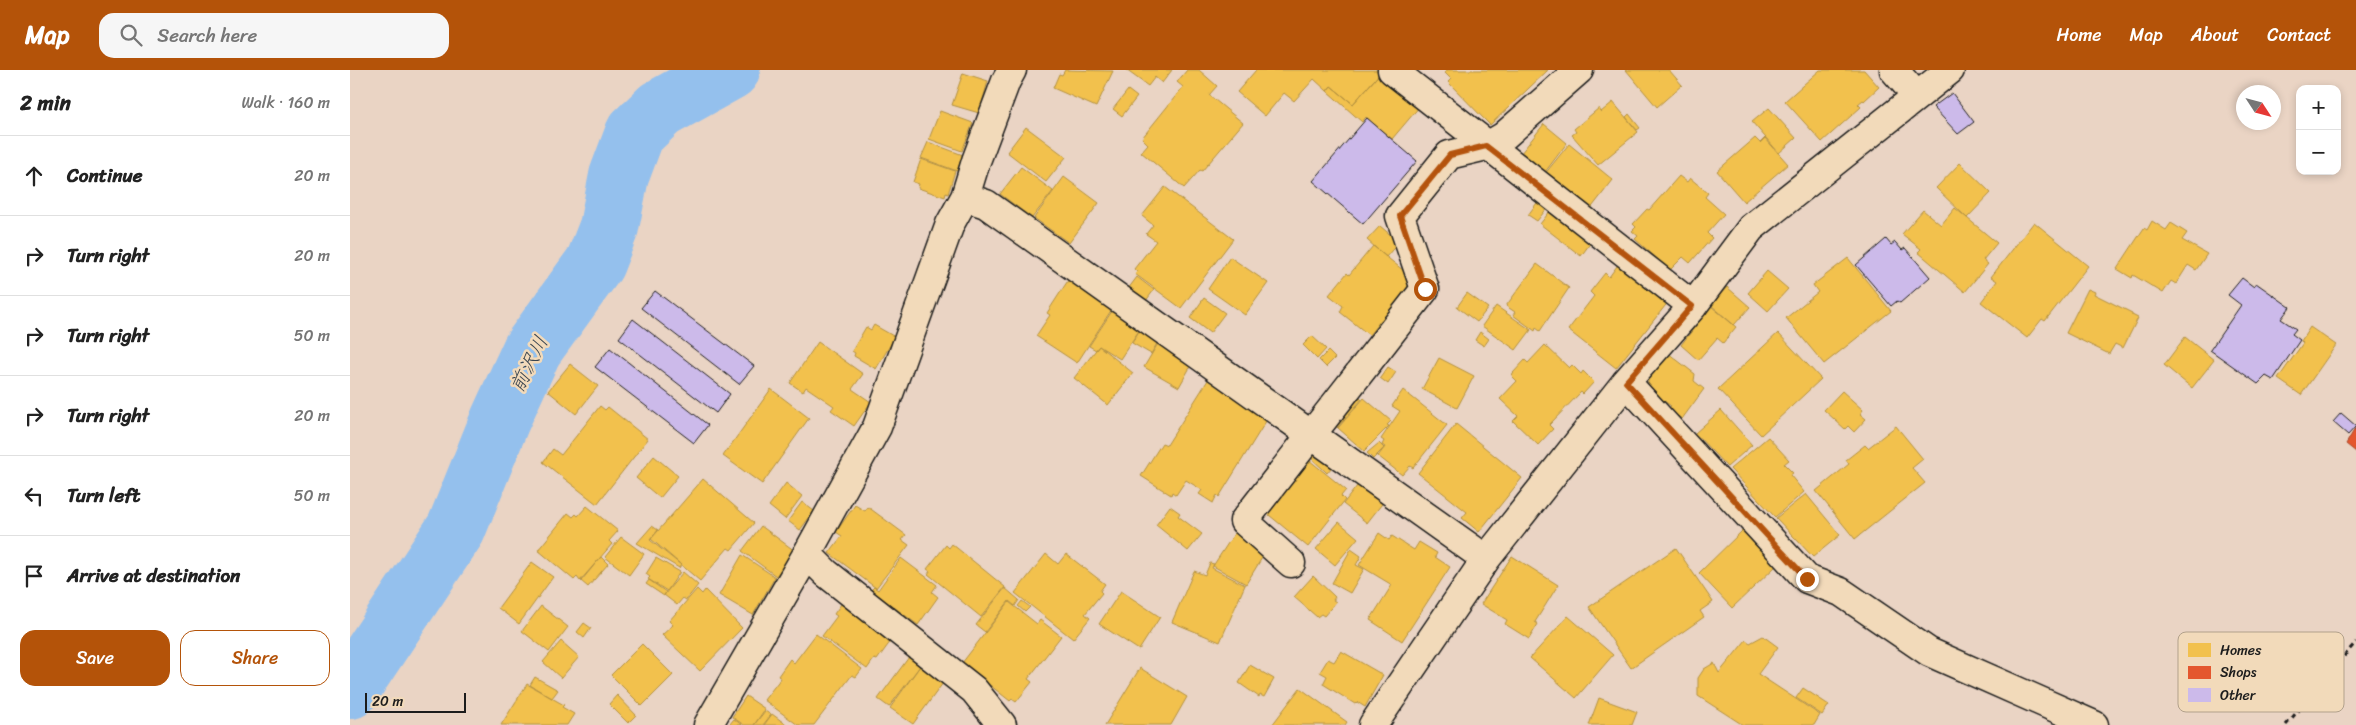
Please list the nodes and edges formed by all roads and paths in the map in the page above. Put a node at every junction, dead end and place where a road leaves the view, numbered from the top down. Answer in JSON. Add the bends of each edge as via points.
{"nodes":[{"id":1,"x":1012,"y":70,"type":"edge"},
{"id":2,"x":1392,"y":70,"type":"edge"},
{"id":3,"x":1579,"y":70,"type":"edge"},
{"id":4,"x":1894,"y":70,"type":"edge"},
{"id":5,"x":1950,"y":70,"type":"edge"},
{"id":6,"x":1916,"y":95,"type":"junction"},
{"id":7,"x":1486,"y":146,"type":"junction"},
{"id":8,"x":965,"y":197,"type":"junction"},
{"id":9,"x":1692,"y":306,"type":"junction"},
{"id":10,"x":1626,"y":382,"type":"junction"},
{"id":11,"x":1312,"y":435,"type":"junction"},
{"id":12,"x":808,"y":554,"type":"junction"},
{"id":13,"x":1486,"y":559,"type":"junction"},
{"id":14,"x":1291,"y":563,"type":"dead end"},
{"id":15,"x":2356,"y":642,"type":"edge"},
{"id":16,"x":2344,"y":656,"type":"edge"},
{"id":17,"x":2297,"y":712,"type":"edge"},
{"id":18,"x":708,"y":725,"type":"edge"},
{"id":19,"x":1002,"y":725,"type":"edge"},
{"id":20,"x":1373,"y":725,"type":"edge"},
{"id":21,"x":2094,"y":725,"type":"edge"},
{"id":22,"x":2286,"y":725,"type":"edge"}],
"edges":[{"from":1,"to":8,"type":"street","via":[[976,160]]},
{"from":2,"to":7,"type":"street"},
{"from":3,"to":7,"type":"street","via":[[1504,136]]},
{"from":4,"to":6,"type":"street"},
{"from":5,"to":6,"type":"street"},
{"from":6,"to":9,"type":"street","via":[[1751,228]]},
{"from":7,"to":9,"type":"street"},
{"from":7,"to":11,"type":"street","via":[[1450,155],[1400,216],[1425,289]]},
{"from":8,"to":11,"type":"street","via":[[986,204]]},
{"from":8,"to":12,"type":"street","via":[[950,224],[877,427]]},
{"from":9,"to":10,"type":"street"},
{"from":10,"to":13,"type":"street"},
{"from":10,"to":21,"type":"street","via":[[1807,579],[1841,592],[1929,652]]},
{"from":11,"to":13,"type":"street"},
{"from":11,"to":14,"type":"street","via":[[1244,521]]},
{"from":12,"to":18,"type":"street"},
{"from":12,"to":19,"type":"street","via":[[826,573],[974,690]]},
{"from":13,"to":20,"type":"street"},
{"from":15,"to":16,"type":"path"},
{"from":17,"to":22,"type":"path"}]}
